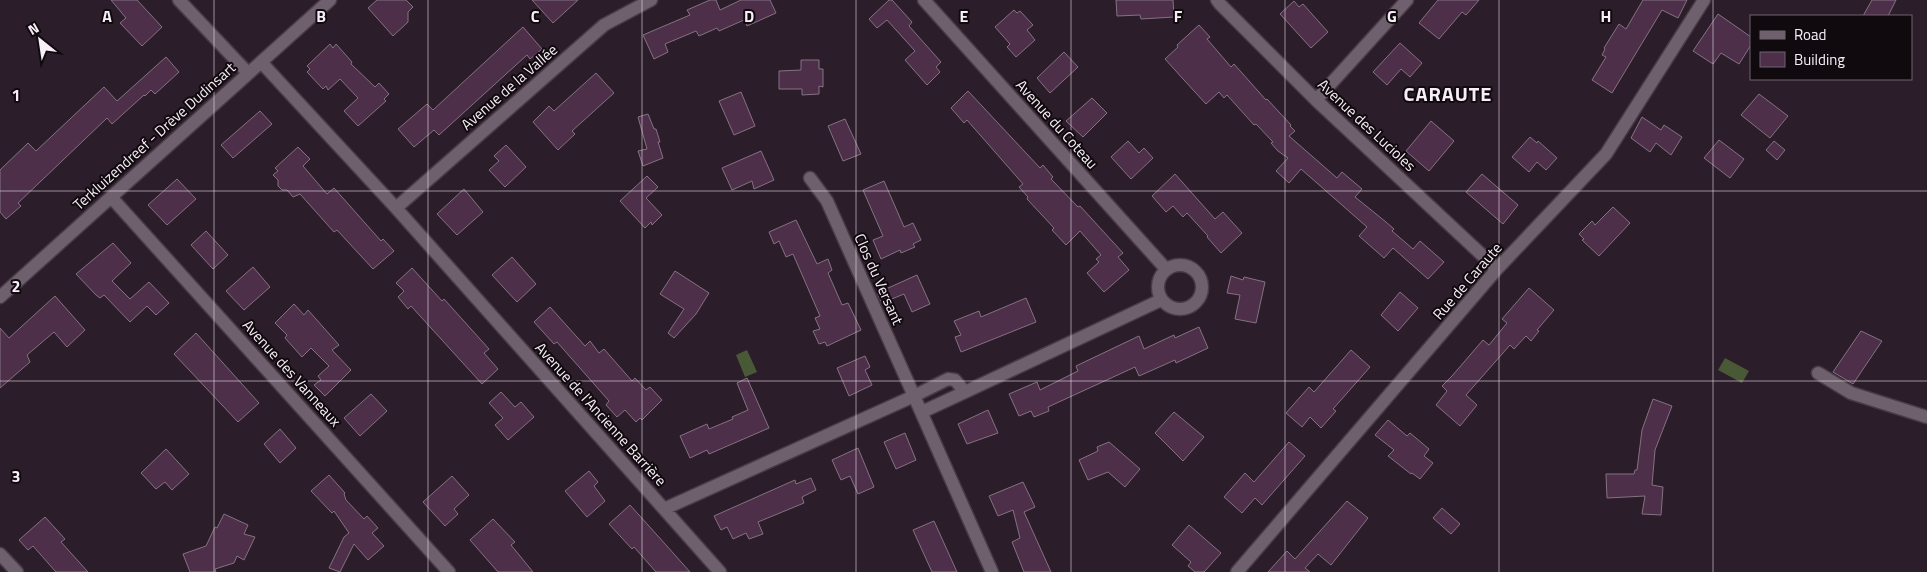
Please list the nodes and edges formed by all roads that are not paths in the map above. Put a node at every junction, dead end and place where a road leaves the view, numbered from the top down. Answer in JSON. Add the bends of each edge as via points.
{"nodes":[{"id":1,"x":179,"y":0,"type":"edge"},
{"id":2,"x":330,"y":0,"type":"edge"},
{"id":3,"x":651,"y":0,"type":"edge"},
{"id":4,"x":924,"y":0,"type":"edge"},
{"id":5,"x":1217,"y":0,"type":"edge"},
{"id":6,"x":1407,"y":0,"type":"edge"},
{"id":7,"x":1704,"y":0,"type":"edge"},
{"id":8,"x":261,"y":62,"type":"junction"},
{"id":9,"x":248,"y":73,"type":"junction"},
{"id":10,"x":1316,"y":100,"type":"junction"},
{"id":11,"x":810,"y":178,"type":"dead end"},
{"id":12,"x":111,"y":197,"type":"junction"},
{"id":13,"x":396,"y":208,"type":"junction"},
{"id":14,"x":1166,"y":269,"type":"junction"},
{"id":15,"x":1497,"y":269,"type":"junction"},
{"id":16,"x":0,"y":297,"type":"edge"},
{"id":17,"x":1161,"y":300,"type":"junction"},
{"id":18,"x":1818,"y":373,"type":"dead end"},
{"id":19,"x":965,"y":392,"type":"junction"},
{"id":20,"x":914,"y":396,"type":"junction"},
{"id":21,"x":922,"y":412,"type":"junction"},
{"id":22,"x":1927,"y":417,"type":"edge"},
{"id":23,"x":664,"y":509,"type":"junction"},
{"id":24,"x":0,"y":554,"type":"edge"},
{"id":25,"x":17,"y":572,"type":"edge"},
{"id":26,"x":449,"y":572,"type":"edge"},
{"id":27,"x":720,"y":572,"type":"edge"},
{"id":28,"x":992,"y":572,"type":"edge"},
{"id":29,"x":1237,"y":572,"type":"edge"}],
"edges":[{"from":1,"to":9,"type":"street"},
{"from":2,"to":8,"type":"street","name":"Terkluizendreef - Drève Dudinsart"},
{"from":3,"to":13,"type":"street","name":"Avenue de la Vallée","via":[[604,25]]},
{"from":4,"to":14,"type":"street","name":"Avenue du Coteau"},
{"from":5,"to":10,"type":"street","name":"Avenue des Lucioles"},
{"from":6,"to":10,"type":"street"},
{"from":7,"to":15,"type":"street","name":"Rue de Caraute","via":[[1606,154]]},
{"from":8,"to":9,"type":"street","name":"Terkluizendreef - Drève Dudinsart"},
{"from":8,"to":13,"type":"street","name":"Avenue de l'Ancienne Barrière"},
{"from":9,"to":12,"type":"street","name":"Terkluizendreef - Drève Dudinsart"},
{"from":10,"to":15,"type":"street","name":"Avenue des Lucioles"},
{"from":11,"to":20,"type":"street","name":"Clos du Versant","via":[[827,201]]},
{"from":12,"to":16,"type":"street","name":"Terkluizendreef - Drève Dudinsart"},
{"from":12,"to":26,"type":"street","name":"Avenue des Vanneaux"},
{"from":13,"to":23,"type":"street","name":"Avenue de l'Ancienne Barrière"},
{"from":14,"to":17,"type":"street","via":[[1159,278]]},
{"from":14,"to":17,"type":"street","via":[[1176,264],[1196,270],[1202,279],[1203,290],[1191,307],[1180,310]]},
{"from":15,"to":29,"type":"street","name":"Rue de Caraute"},
{"from":17,"to":19,"type":"street"},
{"from":18,"to":22,"type":"street","via":[[1850,393]]},
{"from":19,"to":20,"type":"street","via":[[956,380],[948,379]]},
{"from":19,"to":21,"type":"street"},
{"from":20,"to":21,"type":"street"},
{"from":20,"to":23,"type":"street","name":"Avenue de l'Ancienne Barrière"},
{"from":21,"to":28,"type":"street"},
{"from":23,"to":27,"type":"street"},
{"from":24,"to":25,"type":"street"}]}
